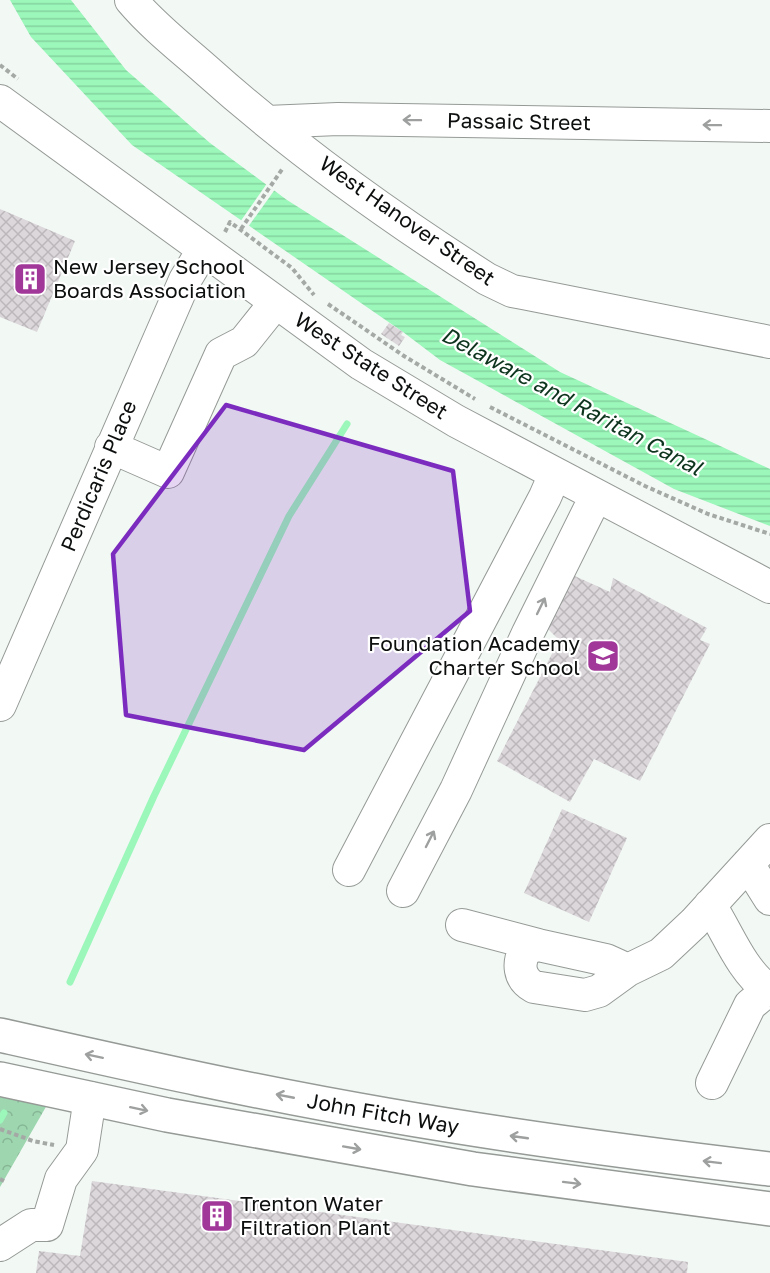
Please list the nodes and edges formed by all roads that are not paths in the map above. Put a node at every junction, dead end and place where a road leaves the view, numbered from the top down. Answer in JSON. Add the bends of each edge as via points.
{"nodes":[{"id":1,"x":131,"y":0,"type":"edge"},
{"id":2,"x":0,"y":101,"type":"edge"},
{"id":3,"x":267,"y":122,"type":"junction"},
{"id":4,"x":770,"y":126,"type":"edge"},
{"id":5,"x":214,"y":241,"type":"junction"},
{"id":6,"x":285,"y":292,"type":"junction"},
{"id":7,"x":770,"y":342,"type":"edge"},
{"id":8,"x":111,"y":447,"type":"junction"},
{"id":9,"x":555,"y":474,"type":"junction"},
{"id":10,"x":596,"y":496,"type":"junction"},
{"id":11,"x":770,"y":587,"type":"edge"},
{"id":12,"x":0,"y":705,"type":"edge"},
{"id":13,"x":770,"y":840,"type":"edge"},
{"id":14,"x":748,"y":864,"type":"junction"},
{"id":15,"x":349,"y":870,"type":"dead end"},
{"id":16,"x":403,"y":891,"type":"dead end"},
{"id":17,"x":770,"y":899,"type":"edge"},
{"id":18,"x":710,"y":905,"type":"junction"},
{"id":19,"x":462,"y":925,"type":"dead end"},
{"id":20,"x":538,"y":945,"type":"junction"},
{"id":21,"x":628,"y":970,"type":"junction"},
{"id":22,"x":769,"y":990,"type":"edge"},
{"id":23,"x":0,"y":1035,"type":"edge"},
{"id":24,"x":0,"y":1079,"type":"edge"},
{"id":25,"x":712,"y":1083,"type":"dead end"},
{"id":26,"x":90,"y":1098,"type":"junction"},
{"id":27,"x":770,"y":1169,"type":"edge"},
{"id":28,"x":770,"y":1209,"type":"edge"},
{"id":29,"x":0,"y":1245,"type":"edge"}],
"edges":[{"from":1,"to":3,"type":"street","name":"West Hanover Street"},
{"from":2,"to":5,"type":"street","name":"West State Street"},
{"from":4,"to":3,"type":"street","name":"Passaic Street","one_way":true,"via":[[338,119]]},
{"from":3,"to":7,"type":"street","name":"West Hanover Street","via":[[454,258],[512,291]]},
{"from":5,"to":6,"type":"street","name":"West State Street"},
{"from":5,"to":8,"type":"street","name":"Perdicaris Place","via":[[185,280]]},
{"from":6,"to":8,"type":"street","via":[[244,342],[221,354],[168,472]]},
{"from":6,"to":9,"type":"street","name":"West State Street","via":[[361,364]]},
{"from":8,"to":12,"type":"street","name":"Perdicaris Place"},
{"from":9,"to":10,"type":"street","name":"West State Street"},
{"from":9,"to":15,"type":"street"},
{"from":10,"to":11,"type":"street","name":"West State Street"},
{"from":16,"to":10,"type":"street","one_way":true,"via":[[456,790]]},
{"from":13,"to":14,"type":"street"},
{"from":14,"to":17,"type":"street"},
{"from":14,"to":18,"type":"street"},
{"from":18,"to":21,"type":"street","via":[[661,954]]},
{"from":18,"to":22,"type":"street","via":[[749,972]]},
{"from":19,"to":20,"type":"street"},
{"from":20,"to":21,"type":"street","via":[[606,960]]},
{"from":20,"to":21,"type":"street","via":[[525,949],[520,965],[522,975],[534,987],[585,995],[599,991]]},
{"from":22,"to":25,"type":"street","via":[[750,1005]]},
{"from":27,"to":23,"type":"highway","name":"John Fitch Way","one_way":true,"via":[[384,1115]]},
{"from":24,"to":26,"type":"highway","name":"John Fitch Way"},
{"from":26,"to":28,"type":"highway","name":"John Fitch Way","one_way":true,"via":[[494,1173]]},
{"from":26,"to":29,"type":"street","via":[[82,1150],[61,1179],[47,1225],[31,1225]]}]}
